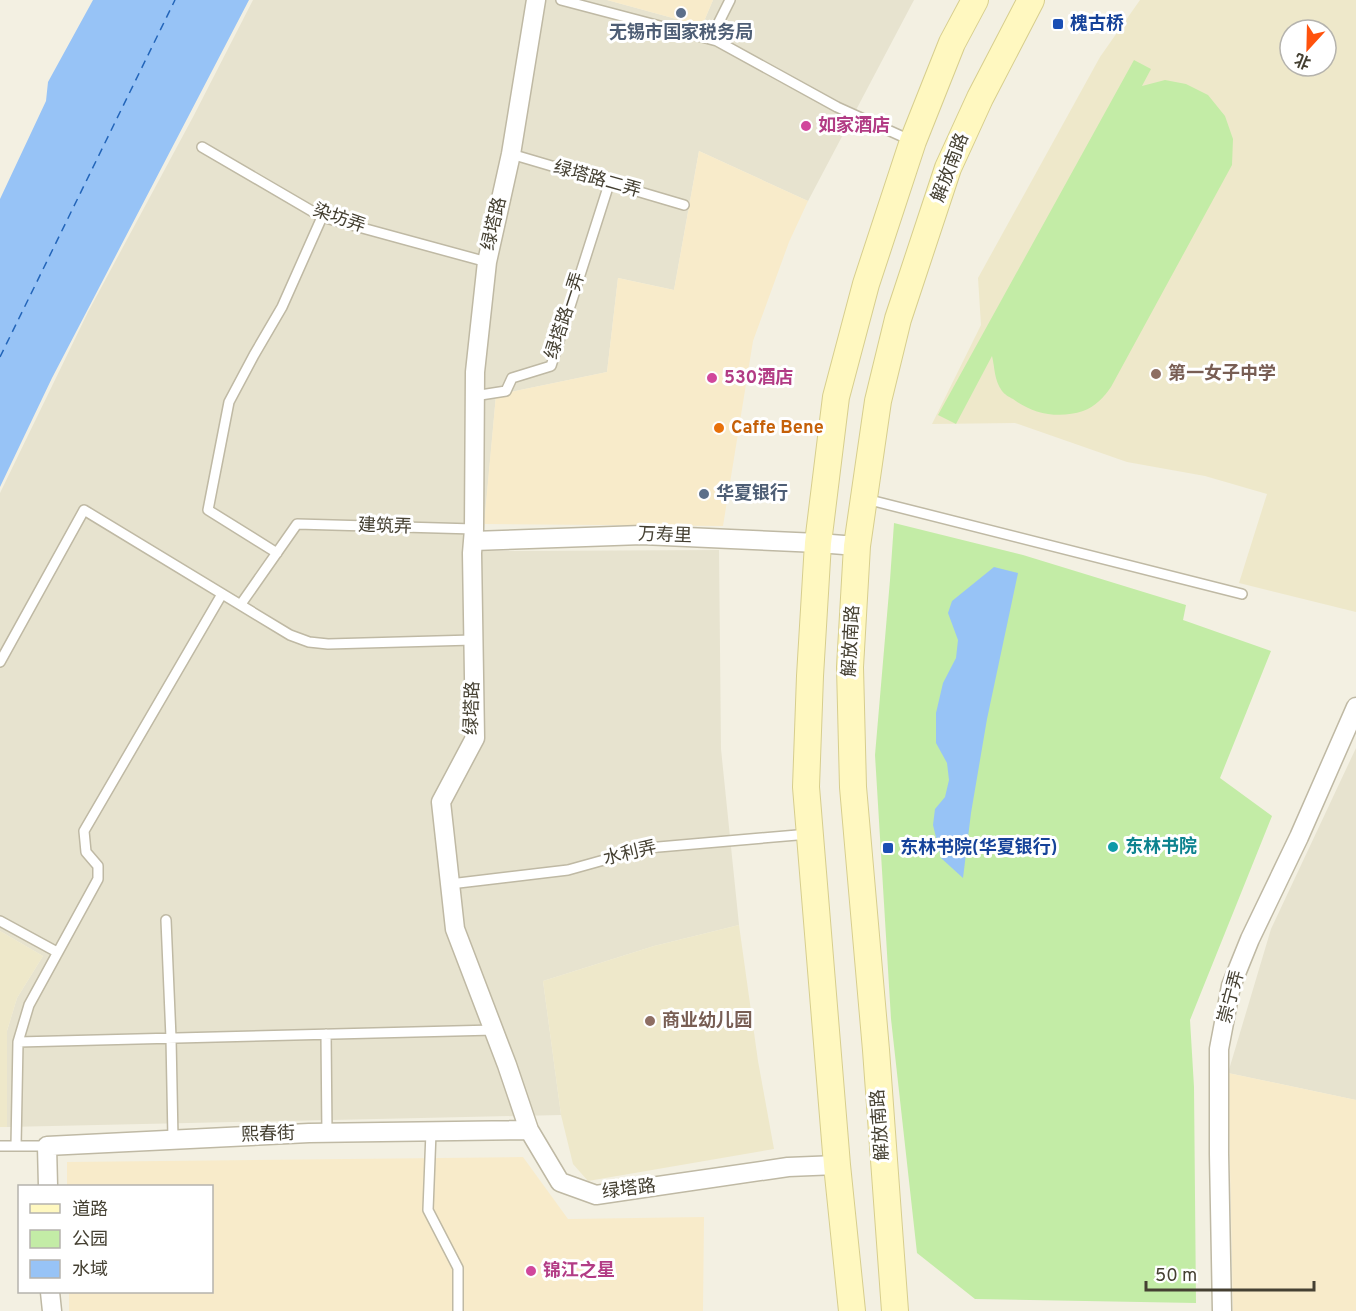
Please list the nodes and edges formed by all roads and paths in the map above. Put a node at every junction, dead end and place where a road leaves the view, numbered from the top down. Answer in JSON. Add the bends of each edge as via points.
{"nodes":[{"id":1,"x":536,"y":0,"type":"edge"},
{"id":2,"x":561,"y":0,"type":"edge"},
{"id":3,"x":730,"y":0,"type":"edge"},
{"id":4,"x":975,"y":0,"type":"edge"},
{"id":5,"x":1031,"y":0,"type":"edge"},
{"id":6,"x":717,"y":41,"type":"junction"},
{"id":7,"x":913,"y":141,"type":"junction"},
{"id":8,"x":202,"y":147,"type":"dead end"},
{"id":9,"x":511,"y":154,"type":"junction"},
{"id":10,"x":609,"y":184,"type":"junction"},
{"id":11,"x":684,"y":205,"type":"dead end"},
{"id":12,"x":322,"y":216,"type":"junction"},
{"id":13,"x":487,"y":262,"type":"junction"},
{"id":14,"x":474,"y":396,"type":"junction"},
{"id":15,"x":864,"y":499,"type":"junction"},
{"id":16,"x":474,"y":535,"type":"junction"},
{"id":17,"x":818,"y":543,"type":"junction"},
{"id":18,"x":857,"y":546,"type":"junction"},
{"id":19,"x":277,"y":553,"type":"junction"},
{"id":20,"x":222,"y":594,"type":"junction"},
{"id":21,"x":1242,"y":594,"type":"dead end"},
{"id":22,"x":241,"y":604,"type":"junction"},
{"id":23,"x":473,"y":640,"type":"junction"},
{"id":24,"x":0,"y":662,"type":"edge"},
{"id":25,"x":1356,"y":707,"type":"edge"},
{"id":26,"x":811,"y":834,"type":"junction"},
{"id":27,"x":450,"y":884,"type":"junction"},
{"id":28,"x":166,"y":920,"type":"dead end"},
{"id":29,"x":0,"y":921,"type":"edge"},
{"id":30,"x":57,"y":952,"type":"junction"},
{"id":31,"x":494,"y":1030,"type":"junction"},
{"id":32,"x":326,"y":1034,"type":"junction"},
{"id":33,"x":171,"y":1038,"type":"junction"},
{"id":34,"x":18,"y":1042,"type":"junction"},
{"id":35,"x":529,"y":1130,"type":"junction"},
{"id":36,"x":431,"y":1132,"type":"junction"},
{"id":37,"x":327,"y":1134,"type":"junction"},
{"id":38,"x":173,"y":1139,"type":"junction"},
{"id":39,"x":0,"y":1146,"type":"edge"},
{"id":40,"x":16,"y":1146,"type":"junction"},
{"id":41,"x":48,"y":1146,"type":"junction"},
{"id":42,"x":837,"y":1165,"type":"junction"},
{"id":43,"x":48,"y":1185,"type":"edge"},
{"id":44,"x":50,"y":1293,"type":"edge"},
{"id":45,"x":51,"y":1311,"type":"edge"},
{"id":46,"x":458,"y":1311,"type":"edge"},
{"id":47,"x":852,"y":1311,"type":"edge"},
{"id":48,"x":895,"y":1311,"type":"edge"},
{"id":49,"x":1222,"y":1311,"type":"edge"}],
"edges":[{"from":1,"to":9,"type":"street","name":"绿塔路"},
{"from":2,"to":6,"type":"lane"},
{"from":3,"to":6,"type":"lane","via":[[718,24]]},
{"from":4,"to":7,"type":"main road","via":[[952,43]]},
{"from":5,"to":15,"type":"main road","name":"解放南路","via":[[948,168],[898,319],[878,401]]},
{"from":6,"to":7,"type":"lane","via":[[837,107]]},
{"from":7,"to":17,"type":"main road","via":[[866,284],[836,397]]},
{"from":8,"to":12,"type":"lane","name":"染坊弄"},
{"from":9,"to":10,"type":"lane","name":"绿塔路二弄"},
{"from":9,"to":13,"type":"street","name":"绿塔路"},
{"from":10,"to":11,"type":"lane","name":"绿塔路二弄"},
{"from":10,"to":14,"type":"lane","name":"绿塔路一弄","via":[[551,366],[512,378],[507,391]]},
{"from":12,"to":13,"type":"lane","name":"染坊弄"},
{"from":12,"to":19,"type":"lane","via":[[282,307],[229,402],[208,510]]},
{"from":13,"to":14,"type":"street","name":"绿塔路"},
{"from":14,"to":16,"type":"street","name":"绿塔路"},
{"from":15,"to":18,"type":"main road","name":"解放南路"},
{"from":15,"to":21,"type":"lane"},
{"from":16,"to":17,"type":"street","name":"万寿里","via":[[642,535]]},
{"from":16,"to":19,"type":"lane","name":"建筑弄","via":[[297,524]]},
{"from":16,"to":23,"type":"street","name":"绿塔路"},
{"from":17,"to":18,"type":"street","name":"万寿里"},
{"from":17,"to":26,"type":"main road","via":[[806,787]]},
{"from":18,"to":48,"type":"main road","name":"解放南路","via":[[849,667],[853,787]]},
{"from":19,"to":22,"type":"lane"},
{"from":20,"to":22,"type":"lane"},
{"from":20,"to":24,"type":"lane","via":[[84,510]]},
{"from":20,"to":30,"type":"lane","via":[[84,831],[86,852],[98,866],[98,879]]},
{"from":22,"to":23,"type":"lane","via":[[290,635],[309,642]]},
{"from":23,"to":27,"type":"street","name":"绿塔路","via":[[475,738],[441,801]]},
{"from":25,"to":49,"type":"street","name":"崇宁弄","via":[[1231,986],[1219,1049]]},
{"from":26,"to":27,"type":"lane","name":"水利弄","via":[[647,848],[568,870]]},
{"from":26,"to":42,"type":"main road"},
{"from":27,"to":31,"type":"street","name":"绿塔路","via":[[455,929]]},
{"from":28,"to":33,"type":"lane"},
{"from":29,"to":30,"type":"lane"},
{"from":30,"to":34,"type":"lane","via":[[29,1005]]},
{"from":31,"to":32,"type":"lane"},
{"from":31,"to":35,"type":"street","name":"绿塔路"},
{"from":32,"to":33,"type":"lane"},
{"from":32,"to":37,"type":"lane"},
{"from":33,"to":34,"type":"lane"},
{"from":33,"to":38,"type":"lane"},
{"from":34,"to":40,"type":"lane"},
{"from":35,"to":36,"type":"street","name":"熙春街"},
{"from":35,"to":42,"type":"street","name":"绿塔路","via":[[560,1182],[596,1195],[788,1167]]},
{"from":36,"to":37,"type":"street","name":"熙春街"},
{"from":36,"to":46,"type":"lane","via":[[428,1210],[458,1268]]},
{"from":37,"to":38,"type":"street","name":"熙春街"},
{"from":38,"to":41,"type":"street","name":"熙春街"},
{"from":39,"to":40,"type":"lane"},
{"from":40,"to":41,"type":"lane"},
{"from":41,"to":43,"type":"street"},
{"from":42,"to":47,"type":"main road"},
{"from":44,"to":45,"type":"street"}]}
